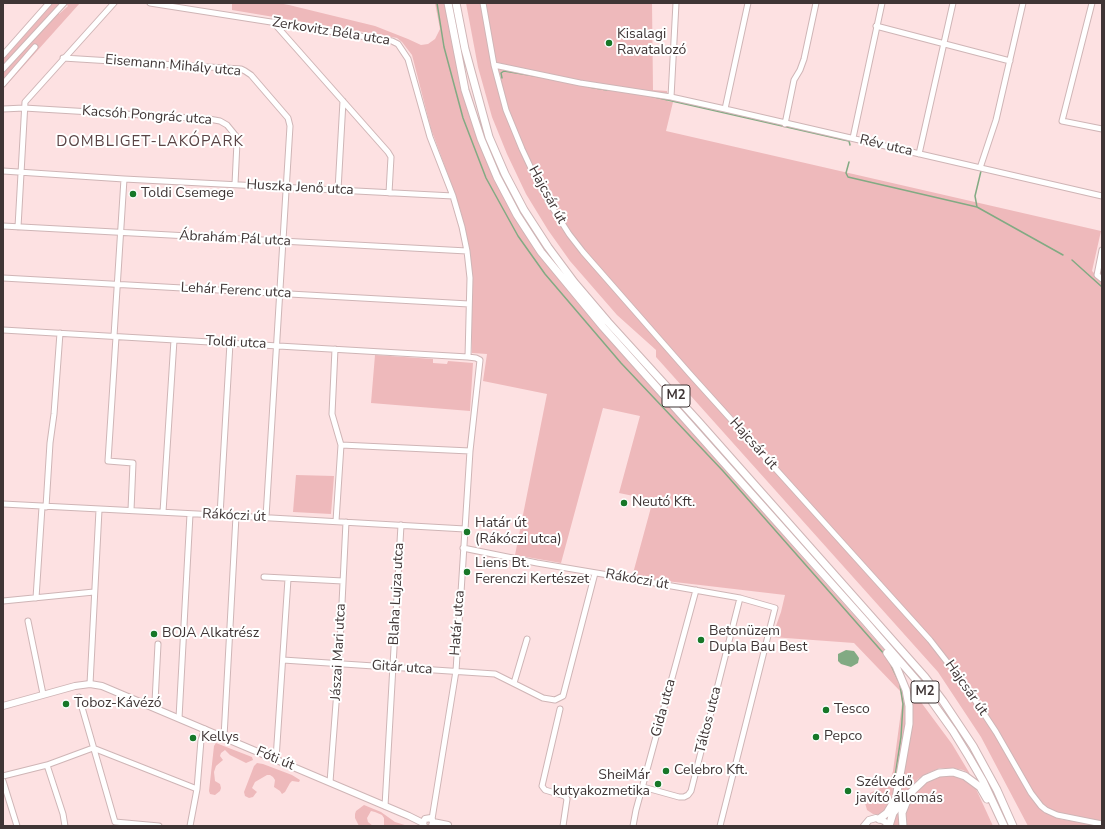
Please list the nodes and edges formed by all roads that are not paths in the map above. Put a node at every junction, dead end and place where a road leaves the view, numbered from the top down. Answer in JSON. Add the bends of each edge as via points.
{"nodes":[{"id":1,"x":49,"y":3,"type":"edge"},
{"id":2,"x":64,"y":3,"type":"edge"},
{"id":3,"x":114,"y":3,"type":"edge"},
{"id":4,"x":150,"y":3,"type":"edge"},
{"id":5,"x":448,"y":3,"type":"edge"},
{"id":6,"x":456,"y":3,"type":"edge"},
{"id":7,"x":483,"y":3,"type":"edge"},
{"id":8,"x":676,"y":3,"type":"edge"},
{"id":9,"x":748,"y":3,"type":"edge"},
{"id":10,"x":816,"y":3,"type":"edge"},
{"id":11,"x":882,"y":3,"type":"edge"},
{"id":12,"x":953,"y":3,"type":"edge"},
{"id":13,"x":1023,"y":3,"type":"edge"},
{"id":14,"x":1092,"y":3,"type":"edge"},
{"id":15,"x":273,"y":22,"type":"junction"},
{"id":16,"x":876,"y":26,"type":"junction"},
{"id":17,"x":944,"y":44,"type":"junction"},
{"id":18,"x":36,"y":47,"type":"dead end"},
{"id":19,"x":3,"y":55,"type":"edge"},
{"id":20,"x":63,"y":58,"type":"junction"},
{"id":21,"x":1010,"y":61,"type":"junction"},
{"id":22,"x":494,"y":65,"type":"junction"},
{"id":23,"x":3,"y":69,"type":"edge"},
{"id":24,"x":3,"y":84,"type":"edge"},
{"id":25,"x":671,"y":97,"type":"junction"},
{"id":26,"x":343,"y":101,"type":"junction"},
{"id":27,"x":24,"y":108,"type":"junction"},
{"id":28,"x":3,"y":109,"type":"edge"},
{"id":29,"x":725,"y":109,"type":"junction"},
{"id":30,"x":785,"y":124,"type":"junction"},
{"id":31,"x":1102,"y":129,"type":"edge"},
{"id":32,"x":853,"y":138,"type":"junction"},
{"id":33,"x":919,"y":154,"type":"junction"},
{"id":34,"x":980,"y":168,"type":"junction"},
{"id":35,"x":3,"y":171,"type":"edge"},
{"id":36,"x":20,"y":172,"type":"junction"},
{"id":37,"x":124,"y":179,"type":"junction"},
{"id":38,"x":235,"y":184,"type":"junction"},
{"id":39,"x":286,"y":187,"type":"junction"},
{"id":40,"x":338,"y":190,"type":"junction"},
{"id":41,"x":389,"y":193,"type":"junction"},
{"id":42,"x":453,"y":196,"type":"junction"},
{"id":43,"x":1102,"y":196,"type":"edge"},
{"id":44,"x":3,"y":226,"type":"edge"},
{"id":45,"x":18,"y":227,"type":"junction"},
{"id":46,"x":120,"y":233,"type":"junction"},
{"id":47,"x":283,"y":242,"type":"junction"},
{"id":48,"x":1102,"y":250,"type":"edge"},
{"id":49,"x":467,"y":251,"type":"junction"},
{"id":50,"x":1100,"y":265,"type":"edge"},
{"id":51,"x":3,"y":278,"type":"edge"},
{"id":52,"x":1102,"y":279,"type":"edge"},
{"id":53,"x":117,"y":285,"type":"junction"},
{"id":54,"x":279,"y":293,"type":"junction"},
{"id":55,"x":470,"y":304,"type":"junction"},
{"id":56,"x":3,"y":330,"type":"edge"},
{"id":57,"x":60,"y":333,"type":"junction"},
{"id":58,"x":115,"y":336,"type":"junction"},
{"id":59,"x":174,"y":340,"type":"junction"},
{"id":60,"x":230,"y":343,"type":"junction"},
{"id":61,"x":277,"y":346,"type":"junction"},
{"id":62,"x":335,"y":349,"type":"junction"},
{"id":63,"x":468,"y":357,"type":"junction"},
{"id":64,"x":341,"y":445,"type":"junction"},
{"id":65,"x":470,"y":451,"type":"junction"},
{"id":66,"x":3,"y":504,"type":"edge"},
{"id":67,"x":44,"y":507,"type":"junction"},
{"id":68,"x":99,"y":510,"type":"junction"},
{"id":69,"x":131,"y":510,"type":"junction"},
{"id":70,"x":162,"y":512,"type":"junction"},
{"id":71,"x":190,"y":514,"type":"junction"},
{"id":72,"x":220,"y":515,"type":"junction"},
{"id":73,"x":236,"y":516,"type":"junction"},
{"id":74,"x":266,"y":517,"type":"junction"},
{"id":75,"x":336,"y":521,"type":"junction"},
{"id":76,"x":346,"y":522,"type":"junction"},
{"id":77,"x":401,"y":525,"type":"junction"},
{"id":78,"x":464,"y":529,"type":"junction"},
{"id":79,"x":463,"y":548,"type":"junction"},
{"id":80,"x":595,"y":573,"type":"junction"},
{"id":81,"x":264,"y":577,"type":"dead end"},
{"id":82,"x":288,"y":579,"type":"junction"},
{"id":83,"x":343,"y":582,"type":"junction"},
{"id":84,"x":696,"y":590,"type":"junction"},
{"id":85,"x":94,"y":592,"type":"junction"},
{"id":86,"x":36,"y":598,"type":"junction"},
{"id":87,"x":740,"y":598,"type":"junction"},
{"id":88,"x":3,"y":601,"type":"edge"},
{"id":89,"x":28,"y":621,"type":"dead end"},
{"id":90,"x":865,"y":621,"type":"junction"},
{"id":91,"x":527,"y":639,"type":"dead end"},
{"id":92,"x":158,"y":644,"type":"dead end"},
{"id":93,"x":283,"y":660,"type":"junction"},
{"id":94,"x":339,"y":664,"type":"junction"},
{"id":95,"x":393,"y":667,"type":"junction"},
{"id":96,"x":456,"y":671,"type":"junction"},
{"id":97,"x":514,"y":683,"type":"junction"},
{"id":98,"x":90,"y":684,"type":"junction"},
{"id":99,"x":43,"y":694,"type":"junction"},
{"id":100,"x":79,"y":697,"type":"dead end"},
{"id":101,"x":3,"y":706,"type":"edge"},
{"id":102,"x":153,"y":707,"type":"junction"},
{"id":103,"x":560,"y":709,"type":"dead end"},
{"id":104,"x":179,"y":718,"type":"junction"},
{"id":105,"x":205,"y":729,"type":"junction"},
{"id":106,"x":224,"y":737,"type":"junction"},
{"id":107,"x":93,"y":748,"type":"junction"},
{"id":108,"x":276,"y":759,"type":"junction"},
{"id":109,"x":47,"y":764,"type":"junction"},
{"id":110,"x":3,"y":776,"type":"edge"},
{"id":111,"x":3,"y":781,"type":"edge"},
{"id":112,"x":330,"y":782,"type":"junction"},
{"id":113,"x":643,"y":787,"type":"junction"},
{"id":114,"x":197,"y":789,"type":"junction"},
{"id":115,"x":910,"y":793,"type":"junction"},
{"id":116,"x":385,"y":806,"type":"junction"},
{"id":117,"x":1000,"y":817,"type":"junction"},
{"id":118,"x":879,"y":818,"type":"junction"},
{"id":119,"x":429,"y":822,"type":"edge"},
{"id":120,"x":1102,"y":824,"type":"edge"},
{"id":121,"x":17,"y":826,"type":"edge"},
{"id":122,"x":65,"y":826,"type":"edge"},
{"id":123,"x":159,"y":826,"type":"edge"},
{"id":124,"x":190,"y":826,"type":"edge"},
{"id":125,"x":440,"y":826,"type":"edge"},
{"id":126,"x":449,"y":826,"type":"edge"},
{"id":127,"x":563,"y":826,"type":"edge"},
{"id":128,"x":633,"y":826,"type":"edge"},
{"id":129,"x":720,"y":826,"type":"edge"},
{"id":130,"x":864,"y":826,"type":"edge"},
{"id":131,"x":889,"y":826,"type":"edge"},
{"id":132,"x":903,"y":826,"type":"edge"},
{"id":133,"x":1004,"y":826,"type":"edge"},
{"id":134,"x":1013,"y":826,"type":"edge"}],
"edges":[{"from":1,"to":19,"type":"street"},
{"from":2,"to":23,"type":"street"},
{"from":3,"to":20,"type":"street"},
{"from":4,"to":15,"type":"street","name":"Zerkovitz Béla utca"},
{"from":5,"to":90,"type":"highway","number":"M2","via":[[466,90],[481,139],[517,215],[541,252],[603,327]]},
{"from":6,"to":134,"type":"highway","number":"M2","via":[[466,57],[489,137],[524,210],[548,247],[608,322],[925,677],[973,746]]},
{"from":7,"to":22,"type":"street","name":"Hajcsár út"},
{"from":8,"to":25,"type":"street"},
{"from":9,"to":29,"type":"street"},
{"from":10,"to":30,"type":"street","via":[[804,59],[794,80]]},
{"from":11,"to":16,"type":"street"},
{"from":12,"to":17,"type":"street"},
{"from":13,"to":21,"type":"street"},
{"from":14,"to":31,"type":"street","via":[[1062,121]]},
{"from":15,"to":26,"type":"street"},
{"from":15,"to":42,"type":"street","name":"Zerkovitz Béla utca","via":[[396,42],[408,59],[430,138]]},
{"from":16,"to":17,"type":"street"},
{"from":16,"to":32,"type":"street"},
{"from":17,"to":21,"type":"street"},
{"from":17,"to":33,"type":"street"},
{"from":18,"to":24,"type":"street"},
{"from":20,"to":27,"type":"street","via":[[25,102]]},
{"from":20,"to":39,"type":"street","name":"Eisemann Mihály utca","via":[[236,68],[245,71],[288,118],[290,126]]},
{"from":21,"to":34,"type":"street","via":[[996,120]]},
{"from":22,"to":25,"type":"street","name":"Rév utca","via":[[580,83]]},
{"from":22,"to":120,"type":"street","name":"Hajcsár út","via":[[506,110],[522,149],[552,207],[583,252],[930,640],[965,685],[1041,806],[1057,815]]},
{"from":25,"to":29,"type":"street","name":"Rév utca"},
{"from":26,"to":40,"type":"street"},
{"from":26,"to":41,"type":"street","via":[[388,152]]},
{"from":27,"to":28,"type":"street","name":"Kacsóh Pongrác utca"},
{"from":27,"to":36,"type":"street"},
{"from":27,"to":38,"type":"street","name":"Kacsóh Pongrác utca","via":[[220,121],[236,136]]},
{"from":29,"to":30,"type":"street","name":"Rév utca"},
{"from":30,"to":32,"type":"street","name":"Rév utca"},
{"from":32,"to":33,"type":"street","name":"Rév utca"},
{"from":33,"to":34,"type":"street","name":"Rév utca"},
{"from":34,"to":43,"type":"street","name":"Rév utca"},
{"from":35,"to":36,"type":"street","name":"Huszka Jenő utca"},
{"from":36,"to":37,"type":"street","name":"Huszka Jenő utca"},
{"from":36,"to":45,"type":"street"},
{"from":37,"to":38,"type":"street","name":"Huszka Jenő utca"},
{"from":37,"to":46,"type":"street"},
{"from":38,"to":39,"type":"street","name":"Huszka Jenő utca"},
{"from":39,"to":40,"type":"street","name":"Huszka Jenő utca"},
{"from":39,"to":47,"type":"street","name":"Eisemann Mihály utca"},
{"from":40,"to":41,"type":"street","name":"Huszka Jenő utca"},
{"from":41,"to":42,"type":"street","name":"Huszka Jenő utca"},
{"from":42,"to":49,"type":"street","name":"Zerkovitz Béla utca"},
{"from":44,"to":45,"type":"street","name":"Ábrahám Pál utca"},
{"from":45,"to":46,"type":"street","name":"Ábrahám Pál utca"},
{"from":46,"to":47,"type":"street","name":"Ábrahám Pál utca"},
{"from":46,"to":53,"type":"street"},
{"from":47,"to":49,"type":"street","name":"Ábrahám Pál utca"},
{"from":47,"to":54,"type":"street","name":"Eisemann Mihály utca"},
{"from":48,"to":50,"type":"street"},
{"from":49,"to":55,"type":"street","name":"Zerkovitz Béla utca"},
{"from":50,"to":52,"type":"street","via":[[1097,274]]},
{"from":51,"to":53,"type":"street","name":"Lehár Ferenc utca"},
{"from":53,"to":54,"type":"street","name":"Lehár Ferenc utca"},
{"from":53,"to":58,"type":"street"},
{"from":54,"to":55,"type":"street","name":"Lehár Ferenc utca"},
{"from":54,"to":61,"type":"street","name":"Eisemann Mihály utca"},
{"from":55,"to":63,"type":"street","name":"Zerkovitz Béla utca"},
{"from":56,"to":57,"type":"street","name":"Toldi utca"},
{"from":57,"to":58,"type":"street","name":"Toldi utca"},
{"from":57,"to":67,"type":"street"},
{"from":58,"to":59,"type":"street","name":"Toldi utca"},
{"from":58,"to":69,"type":"street","via":[[108,461],[133,463]]},
{"from":59,"to":60,"type":"street","name":"Toldi utca"},
{"from":59,"to":70,"type":"street"},
{"from":60,"to":61,"type":"street","name":"Toldi utca"},
{"from":60,"to":72,"type":"street"},
{"from":61,"to":62,"type":"street","name":"Toldi utca"},
{"from":61,"to":74,"type":"street","name":"Eisemann Mihály utca"},
{"from":62,"to":63,"type":"street","name":"Toldi utca"},
{"from":62,"to":64,"type":"street","via":[[332,414]]},
{"from":63,"to":65,"type":"street","name":"Határ utca","via":[[478,358],[480,362]]},
{"from":64,"to":65,"type":"street"},
{"from":64,"to":75,"type":"street"},
{"from":65,"to":78,"type":"street","name":"Határ utca"},
{"from":66,"to":67,"type":"street","name":"Rákóczi út"},
{"from":67,"to":68,"type":"street","name":"Rákóczi út"},
{"from":67,"to":86,"type":"street"},
{"from":68,"to":69,"type":"street","name":"Rákóczi út"},
{"from":68,"to":85,"type":"street"},
{"from":69,"to":70,"type":"street","name":"Rákóczi út"},
{"from":70,"to":71,"type":"street","name":"Rákóczi út"},
{"from":71,"to":72,"type":"street","name":"Rákóczi út"},
{"from":71,"to":104,"type":"street"},
{"from":72,"to":73,"type":"street","name":"Rákóczi út"},
{"from":73,"to":74,"type":"street","name":"Rákóczi út"},
{"from":73,"to":106,"type":"street"},
{"from":74,"to":75,"type":"street","name":"Rákóczi út"},
{"from":75,"to":76,"type":"street","name":"Rákóczi út"},
{"from":76,"to":77,"type":"street","name":"Rákóczi út"},
{"from":76,"to":83,"type":"street","name":"Jászai Mari utca"},
{"from":77,"to":78,"type":"street","name":"Rákóczi út"},
{"from":77,"to":95,"type":"street","name":"Blaha Lujza utca"},
{"from":78,"to":79,"type":"street","name":"Határ utca"},
{"from":79,"to":80,"type":"street","name":"Rákóczi út"},
{"from":79,"to":96,"type":"street","name":"Határ utca"},
{"from":80,"to":84,"type":"street","name":"Rákóczi út"},
{"from":80,"to":97,"type":"street","name":"Gitár utca","via":[[562,696],[555,700],[543,698]]},
{"from":81,"to":82,"type":"street"},
{"from":82,"to":83,"type":"street"},
{"from":82,"to":93,"type":"street"},
{"from":83,"to":94,"type":"street","name":"Jászai Mari utca"},
{"from":84,"to":87,"type":"street","name":"Rákóczi út"},
{"from":84,"to":113,"type":"street","name":"Gida utca"},
{"from":85,"to":86,"type":"street"},
{"from":85,"to":98,"type":"street"},
{"from":86,"to":88,"type":"street"},
{"from":87,"to":113,"type":"street","name":"Táltos utca","via":[[691,791],[688,795],[679,797]]},
{"from":87,"to":129,"type":"street","name":"Rákóczi út","via":[[775,608]]},
{"from":89,"to":99,"type":"street"},
{"from":90,"to":117,"type":"highway","number":"M2","via":[[918,682],[953,731],[983,781]]},
{"from":90,"to":118,"type":"highway","via":[[896,666],[906,690],[909,706],[908,736],[898,793],[887,813]]},
{"from":91,"to":97,"type":"street"},
{"from":92,"to":102,"type":"street"},
{"from":93,"to":94,"type":"street","name":"Gitár utca"},
{"from":93,"to":108,"type":"street"},
{"from":94,"to":95,"type":"street","name":"Gitár utca"},
{"from":94,"to":112,"type":"street","name":"Jászai Mari utca"},
{"from":95,"to":96,"type":"street","name":"Gitár utca"},
{"from":95,"to":116,"type":"street","name":"Blaha Lujza utca"},
{"from":96,"to":97,"type":"street","name":"Gitár utca","via":[[495,674]]},
{"from":96,"to":119,"type":"street","name":"Határ utca","via":[[435,802]]},
{"from":98,"to":99,"type":"main road","name":"Fóti út"},
{"from":98,"to":102,"type":"main road","name":"Fóti út","via":[[102,686]]},
{"from":99,"to":101,"type":"main road","name":"Fóti út"},
{"from":100,"to":107,"type":"street"},
{"from":102,"to":104,"type":"main road","name":"Fóti út"},
{"from":103,"to":127,"type":"street","via":[[542,786],[545,790],[565,796],[567,799]]},
{"from":104,"to":105,"type":"main road","name":"Fóti út"},
{"from":105,"to":106,"type":"main road","name":"Fóti út"},
{"from":105,"to":114,"type":"street","via":[[201,740]]},
{"from":106,"to":108,"type":"main road","name":"Fóti út"},
{"from":107,"to":109,"type":"street"},
{"from":107,"to":114,"type":"street"},
{"from":107,"to":123,"type":"street","via":[[115,822]]},
{"from":108,"to":112,"type":"main road","name":"Fóti út"},
{"from":109,"to":110,"type":"street"},
{"from":109,"to":122,"type":"street"},
{"from":111,"to":121,"type":"street"},
{"from":112,"to":116,"type":"main road","name":"Fóti út"},
{"from":113,"to":128,"type":"street","name":"Gida utca"},
{"from":114,"to":124,"type":"street"},
{"from":115,"to":117,"type":"highway","via":[[930,776],[946,772],[957,773],[971,779],[980,787]]},
{"from":115,"to":131,"type":"highway","via":[[893,813]]},
{"from":115,"to":132,"type":"highway","via":[[902,813]]},
{"from":116,"to":119,"type":"main road","name":"Fóti út"},
{"from":117,"to":133,"type":"highway","number":"M2"},
{"from":118,"to":130,"type":"main road","via":[[869,820]]},
{"from":118,"to":131,"type":"main road"},
{"from":119,"to":125,"type":"main road","name":"Fóti út"},
{"from":119,"to":126,"type":"main road","name":"Fóti út"}]}
